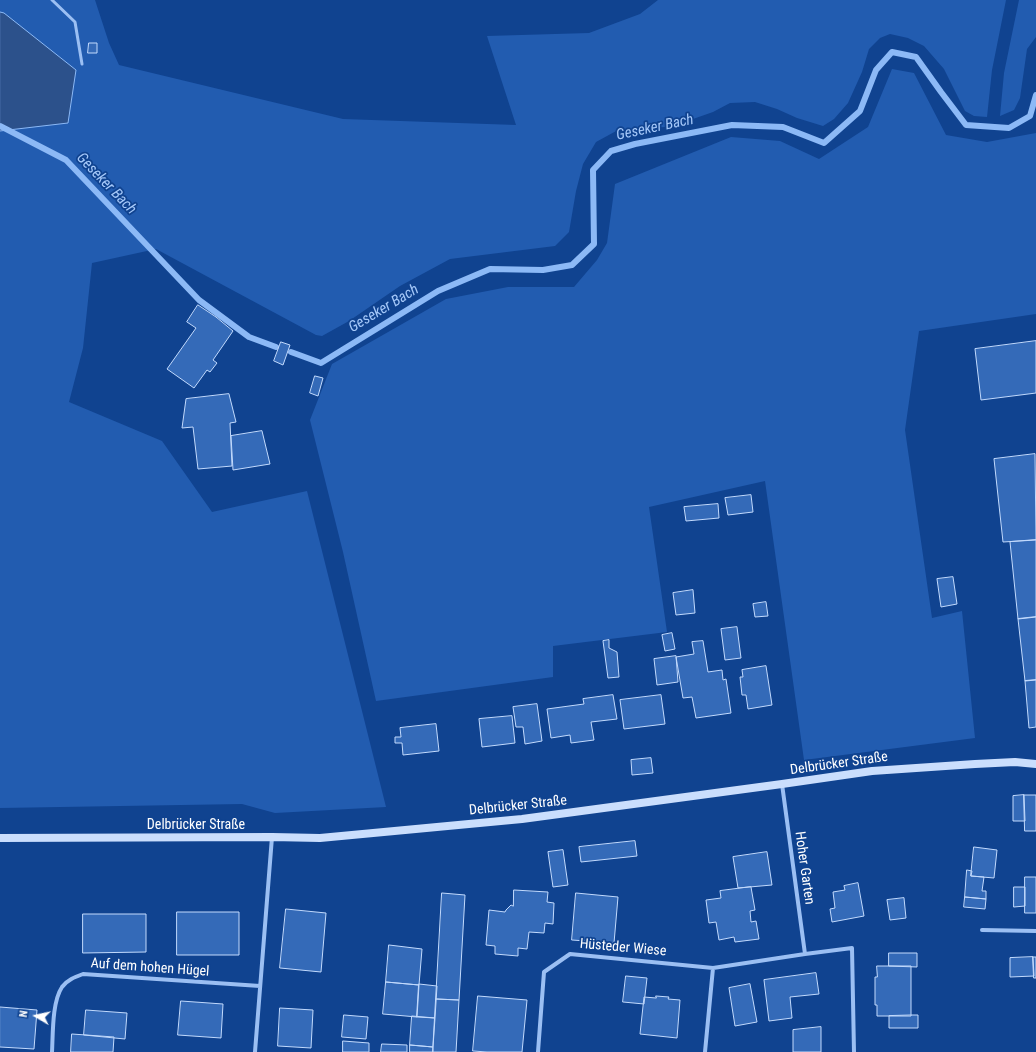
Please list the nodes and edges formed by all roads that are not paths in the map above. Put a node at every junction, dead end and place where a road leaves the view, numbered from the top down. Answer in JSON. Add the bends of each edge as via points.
{"nodes":[{"id":1,"x":52,"y":0,"type":"edge"},
{"id":2,"x":82,"y":64,"type":"dead end"},
{"id":3,"x":1036,"y":764,"type":"edge"},
{"id":4,"x":782,"y":784,"type":"junction"},
{"id":5,"x":272,"y":837,"type":"junction"},
{"id":6,"x":0,"y":838,"type":"edge"},
{"id":7,"x":982,"y":930,"type":"dead end"},
{"id":8,"x":1036,"y":931,"type":"edge"},
{"id":9,"x":805,"y":954,"type":"junction"},
{"id":10,"x":713,"y":968,"type":"junction"},
{"id":11,"x":260,"y":986,"type":"junction"},
{"id":12,"x":52,"y":1052,"type":"edge"},
{"id":13,"x":255,"y":1052,"type":"edge"},
{"id":14,"x":538,"y":1052,"type":"edge"},
{"id":15,"x":705,"y":1052,"type":"edge"},
{"id":16,"x":854,"y":1052,"type":"edge"}],
"edges":[{"from":1,"to":2,"type":"lane","via":[[75,22]]},
{"from":3,"to":4,"type":"main road","name":"Delbrücker Straße","via":[[1015,762],[872,771]]},
{"from":4,"to":5,"type":"main road","name":"Delbrücker Straße","via":[[514,820],[320,838]]},
{"from":4,"to":9,"type":"street","name":"Hoher Garten"},
{"from":5,"to":6,"type":"main road","name":"Delbrücker Straße"},
{"from":5,"to":11,"type":"street"},
{"from":7,"to":8,"type":"street"},
{"from":9,"to":10,"type":"street"},
{"from":9,"to":16,"type":"street","via":[[852,948]]},
{"from":10,"to":14,"type":"street","name":"Hüsteder Wiese","via":[[570,954],[544,972]]},
{"from":10,"to":15,"type":"street"},
{"from":11,"to":12,"type":"street","name":"Auf dem hohen Hügel","via":[[83,974],[62,986],[56,1000]]},
{"from":11,"to":13,"type":"street"}]}
